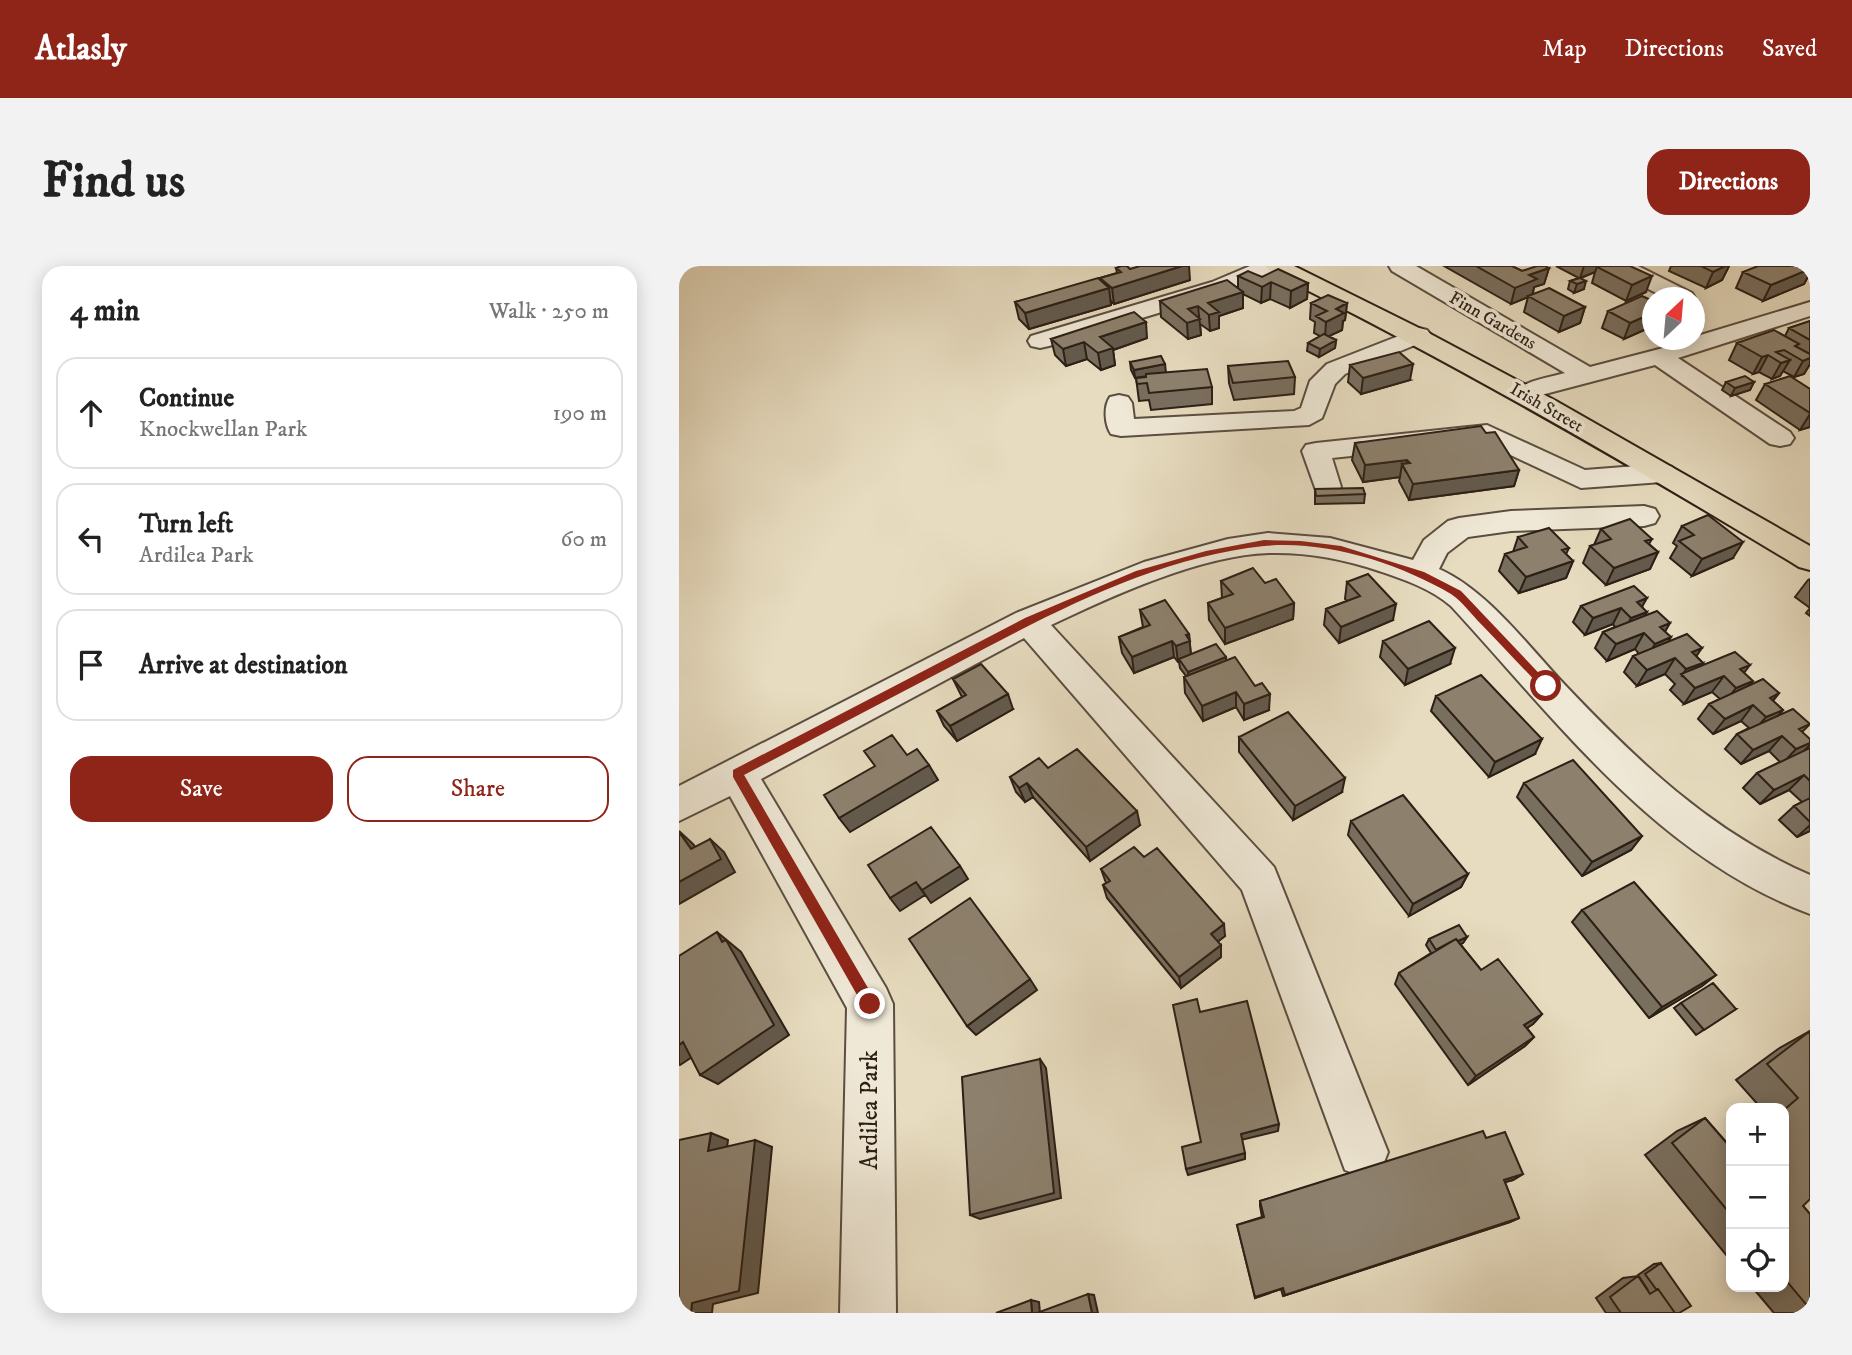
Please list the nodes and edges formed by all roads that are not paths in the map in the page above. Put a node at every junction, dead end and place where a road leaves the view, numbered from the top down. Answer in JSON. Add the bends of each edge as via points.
{"nodes":[{"id":1,"x":1268,"y":266,"type":"edge"},
{"id":2,"x":1277,"y":266,"type":"edge"},
{"id":3,"x":1400,"y":266,"type":"edge"},
{"id":4,"x":1621,"y":266,"type":"edge"},
{"id":5,"x":1662,"y":287,"type":"edge"},
{"id":6,"x":1810,"y":309,"type":"edge"},
{"id":7,"x":1714,"y":317,"type":"edge"},
{"id":8,"x":1419,"y":335,"type":"junction"},
{"id":9,"x":1040,"y":341,"type":"dead end"},
{"id":10,"x":1659,"y":356,"type":"junction"},
{"id":11,"x":1585,"y":374,"type":"junction"},
{"id":12,"x":1525,"y":394,"type":"junction"},
{"id":13,"x":1119,"y":403,"type":"dead end"},
{"id":14,"x":1780,"y":438,"type":"dead end"},
{"id":15,"x":1662,"y":473,"type":"junction"},
{"id":16,"x":1327,"y":487,"type":"edge"},
{"id":17,"x":1644,"y":516,"type":"dead end"},
{"id":18,"x":1810,"y":561,"type":"edge"},
{"id":19,"x":1421,"y":574,"type":"junction"},
{"id":20,"x":1028,"y":621,"type":"junction"},
{"id":21,"x":737,"y":773,"type":"junction"},
{"id":22,"x":679,"y":805,"type":"edge"},
{"id":23,"x":1810,"y":894,"type":"edge"},
{"id":24,"x":1363,"y":1153,"type":"dead end"},
{"id":25,"x":868,"y":1313,"type":"edge"}],
"edges":[{"from":1,"to":9,"type":"street","via":[[1220,287]]},
{"from":2,"to":8,"type":"main road","name":"Irish Street"},
{"from":3,"to":11,"type":"street","name":"Finn Gardens"},
{"from":4,"to":5,"type":"street"},
{"from":6,"to":7,"type":"street"},
{"from":7,"to":10,"type":"street"},
{"from":8,"to":12,"type":"main road","name":"Irish Street"},
{"from":8,"to":13,"type":"street","via":[[1336,369],[1323,381],[1317,407],[1300,419],[1121,428]]},
{"from":10,"to":11,"type":"street"},
{"from":10,"to":14,"type":"street"},
{"from":11,"to":12,"type":"street"},
{"from":12,"to":15,"type":"main road","name":"Irish Street"},
{"from":15,"to":16,"type":"street","via":[[1581,479],[1486,433],[1316,451]]},
{"from":15,"to":18,"type":"main road","name":"Irish Street"},
{"from":17,"to":19,"type":"street","via":[[1511,521],[1459,528],[1435,547]]},
{"from":19,"to":20,"type":"street","via":[[1341,549],[1264,543],[1139,573]]},
{"from":19,"to":23,"type":"street","via":[[1457,593],[1626,773],[1675,816],[1728,855]]},
{"from":20,"to":21,"type":"street"},
{"from":20,"to":24,"type":"street","via":[[1259,880]]},
{"from":21,"to":22,"type":"street"},
{"from":21,"to":25,"type":"street","name":"Ardilea Park","via":[[870,1004]]}]}
